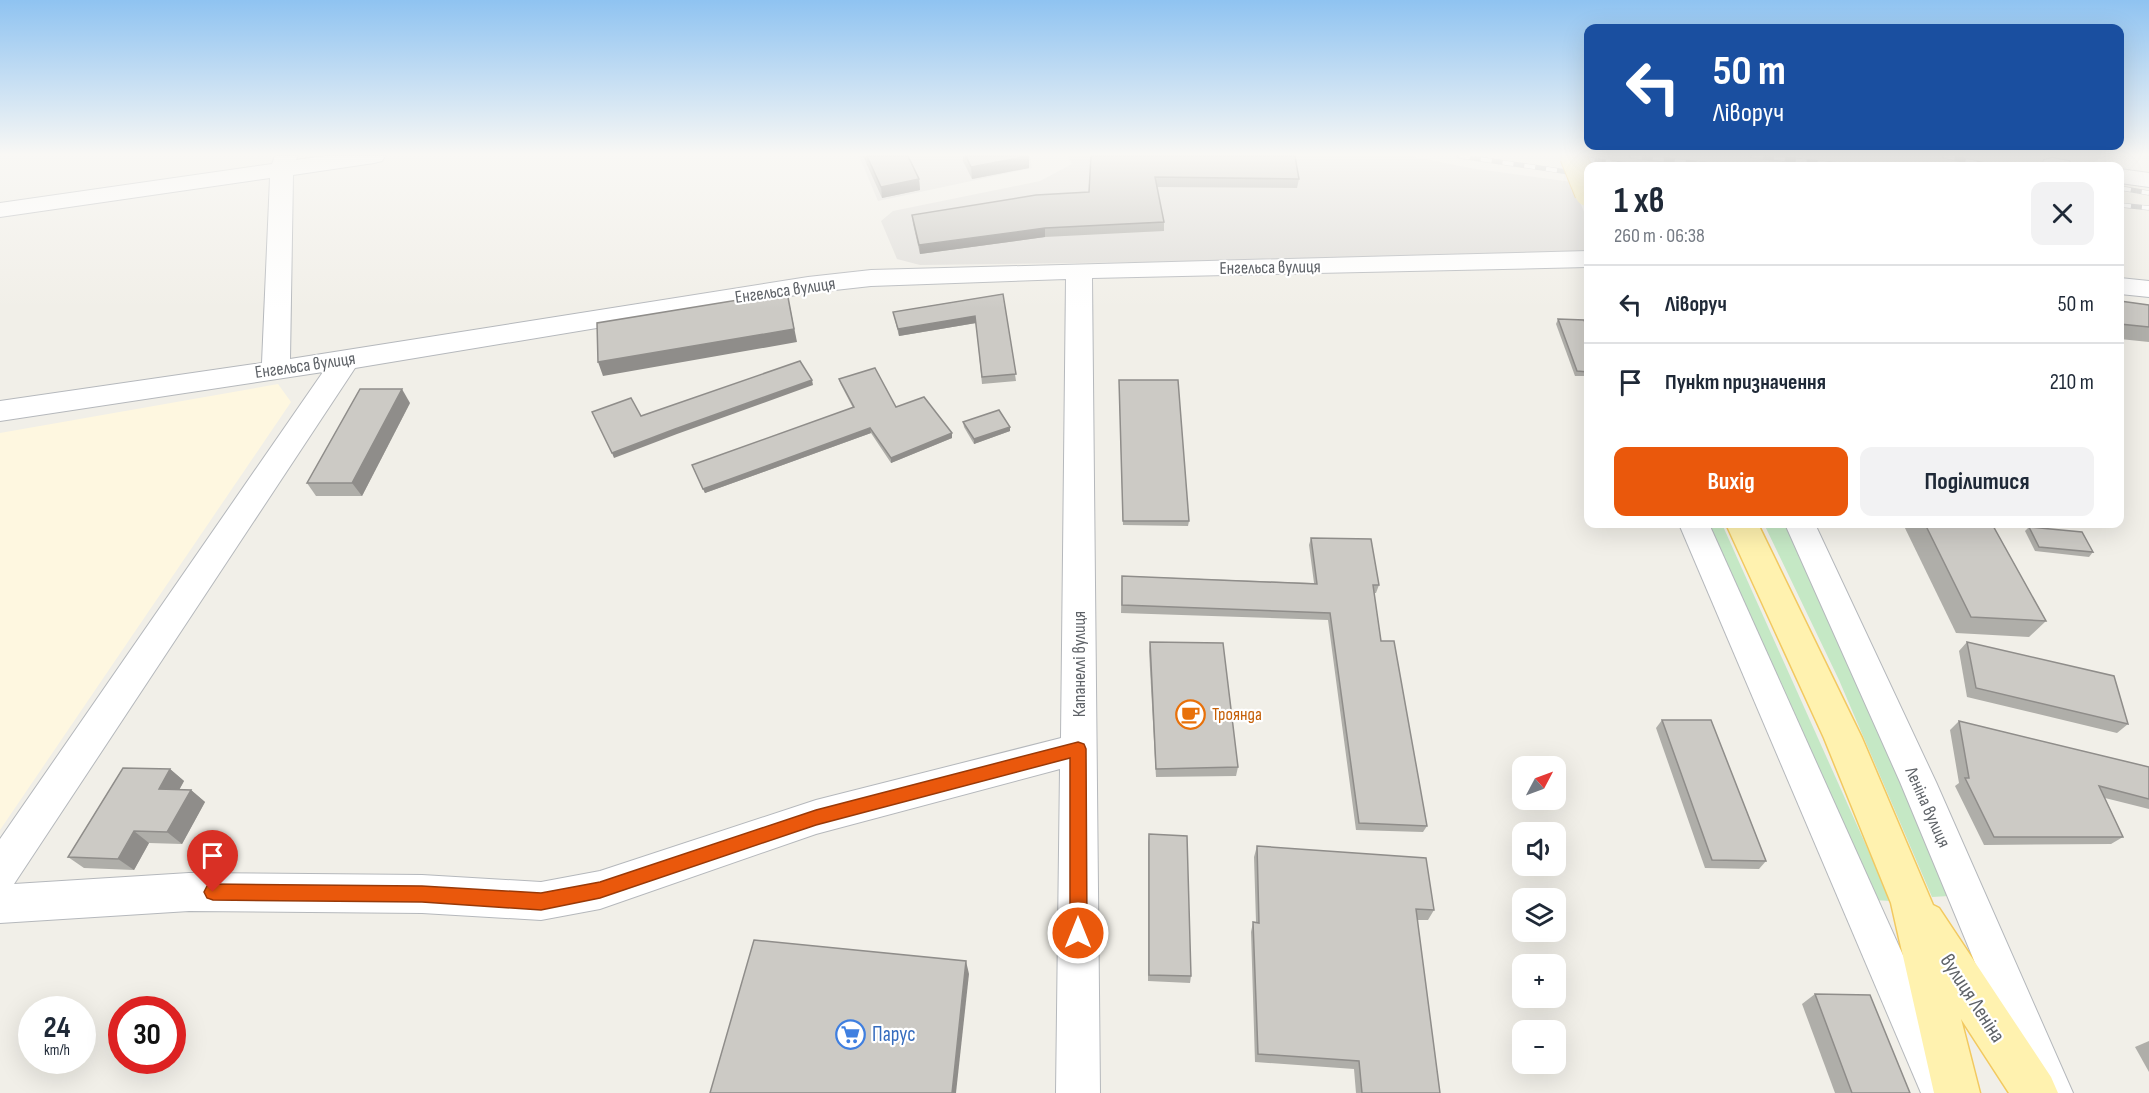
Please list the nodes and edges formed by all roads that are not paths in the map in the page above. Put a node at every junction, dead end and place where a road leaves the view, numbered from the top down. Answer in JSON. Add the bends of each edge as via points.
{"nodes":[{"id":1,"x":18,"y":207,"type":"edge"},
{"id":2,"x":282,"y":207,"type":"edge"},
{"id":3,"x":0,"y":210,"type":"edge"},
{"id":4,"x":1584,"y":266,"type":"edge"},
{"id":5,"x":1079,"y":270,"type":"junction"},
{"id":6,"x":2124,"y":286,"type":"edge"},
{"id":7,"x":2149,"y":289,"type":"edge"},
{"id":8,"x":346,"y":360,"type":"junction"},
{"id":9,"x":276,"y":368,"type":"junction"},
{"id":10,"x":0,"y":411,"type":"edge"},
{"id":11,"x":1696,"y":528,"type":"edge"},
{"id":12,"x":1744,"y":528,"type":"edge"},
{"id":13,"x":1802,"y":528,"type":"edge"},
{"id":14,"x":1078,"y":749,"type":"junction"},
{"id":15,"x":0,"y":872,"type":"edge"},
{"id":16,"x":1912,"y":903,"type":"junction"},
{"id":17,"x":0,"y":904,"type":"edge"},
{"id":18,"x":1078,"y":1093,"type":"edge"},
{"id":19,"x":1944,"y":1093,"type":"edge"},
{"id":20,"x":1957,"y":1093,"type":"edge"},
{"id":21,"x":2035,"y":1093,"type":"edge"},
{"id":22,"x":2051,"y":1093,"type":"edge"}],
"edges":[{"from":1,"to":3,"type":"street"},
{"from":2,"to":9,"type":"street"},
{"from":4,"to":5,"type":"street","name":"Енгельса вулиця"},
{"from":5,"to":8,"type":"street","name":"Енгельса вулиця","via":[[871,278],[808,285]]},
{"from":5,"to":14,"type":"street","name":"Капанеллі вулиця"},
{"from":6,"to":7,"type":"street"},
{"from":8,"to":9,"type":"street","name":"Енгельса вулиця"},
{"from":8,"to":15,"type":"street"},
{"from":9,"to":10,"type":"street","name":"Енгельса вулиця"},
{"from":11,"to":19,"type":"street"},
{"from":12,"to":16,"type":"main road","via":[[1843,738]]},
{"from":13,"to":22,"type":"street","name":"Леніна вулиця","via":[[1918,782]]},
{"from":14,"to":17,"type":"street","via":[[816,817],[600,890],[541,901],[422,894],[189,892]]},
{"from":14,"to":18,"type":"street","name":"Капанеллі вулиця"},
{"from":16,"to":20,"type":"main road"},
{"from":16,"to":21,"type":"main road","name":"вулиця Леніна"}]}
